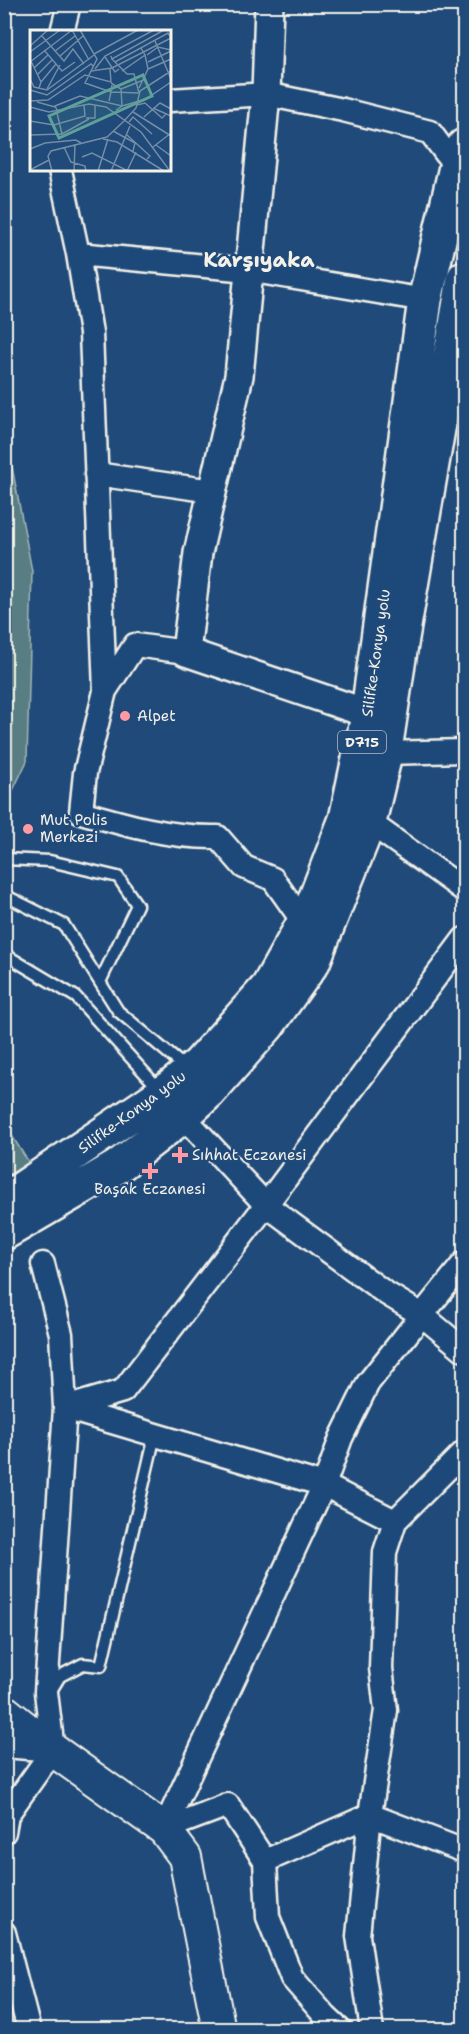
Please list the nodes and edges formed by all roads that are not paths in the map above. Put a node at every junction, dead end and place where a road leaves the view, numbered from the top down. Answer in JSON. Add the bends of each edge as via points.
{"nodes":[{"id":1,"x":69,"y":4,"type":"edge"},
{"id":2,"x":269,"y":4,"type":"edge"},
{"id":3,"x":62,"y":30,"type":"edge"},
{"id":4,"x":266,"y":94,"type":"junction"},
{"id":5,"x":171,"y":100,"type":"edge"},
{"id":6,"x":460,"y":157,"type":"edge"},
{"id":7,"x":60,"y":171,"type":"edge"},
{"id":8,"x":78,"y":254,"type":"junction"},
{"id":9,"x":248,"y":270,"type":"junction"},
{"id":10,"x":465,"y":278,"type":"edge"},
{"id":11,"x":425,"y":300,"type":"junction"},
{"id":12,"x":454,"y":399,"type":"edge"},
{"id":13,"x":96,"y":474,"type":"junction"},
{"id":14,"x":212,"y":492,"type":"junction"},
{"id":15,"x":186,"y":652,"type":"junction"},
{"id":16,"x":105,"y":691,"type":"junction"},
{"id":17,"x":378,"y":717,"type":"junction"},
{"id":18,"x":465,"y":751,"type":"edge"},
{"id":19,"x":384,"y":753,"type":"junction"},
{"id":20,"x":369,"y":822,"type":"junction"},
{"id":21,"x":4,"y":859,"type":"edge"},
{"id":22,"x":465,"y":890,"type":"edge"},
{"id":23,"x":4,"y":900,"type":"edge"},
{"id":24,"x":304,"y":922,"type":"junction"},
{"id":25,"x":465,"y":939,"type":"edge"},
{"id":26,"x":4,"y":954,"type":"edge"},
{"id":27,"x":100,"y":982,"type":"junction"},
{"id":28,"x":199,"y":1081,"type":"junction"},
{"id":29,"x":173,"y":1104,"type":"junction"},
{"id":30,"x":4,"y":1201,"type":"edge"},
{"id":31,"x":266,"y":1205,"type":"junction"},
{"id":32,"x":4,"y":1233,"type":"edge"},
{"id":33,"x":465,"y":1263,"type":"edge"},
{"id":34,"x":43,"y":1264,"type":"dead end"},
{"id":35,"x":423,"y":1315,"type":"junction"},
{"id":36,"x":465,"y":1350,"type":"edge"},
{"id":37,"x":65,"y":1408,"type":"junction"},
{"id":38,"x":155,"y":1435,"type":"junction"},
{"id":39,"x":465,"y":1452,"type":"edge"},
{"id":40,"x":324,"y":1485,"type":"junction"},
{"id":41,"x":395,"y":1521,"type":"junction"},
{"id":42,"x":47,"y":1700,"type":"junction"},
{"id":43,"x":13,"y":1734,"type":"edge"},
{"id":44,"x":53,"y":1750,"type":"junction"},
{"id":45,"x":370,"y":1815,"type":"junction"},
{"id":46,"x":164,"y":1829,"type":"junction"},
{"id":47,"x":4,"y":1832,"type":"edge"},
{"id":48,"x":465,"y":1851,"type":"edge"},
{"id":49,"x":265,"y":1861,"type":"junction"},
{"id":50,"x":4,"y":1933,"type":"edge"},
{"id":51,"x":29,"y":2030,"type":"edge"},
{"id":52,"x":219,"y":2030,"type":"edge"},
{"id":53,"x":340,"y":2030,"type":"edge"},
{"id":54,"x":372,"y":2030,"type":"edge"}],
"edges":[{"from":1,"to":3,"type":"street"},
{"from":2,"to":4,"type":"street"},
{"from":4,"to":5,"type":"street"},
{"from":4,"to":6,"type":"street","via":[[430,132]]},
{"from":4,"to":9,"type":"street"},
{"from":6,"to":11,"type":"highway","name":"Silifke-Konya yolu","number":"D715"},
{"from":7,"to":8,"type":"street"},
{"from":8,"to":9,"type":"street"},
{"from":8,"to":13,"type":"street","via":[[91,333]]},
{"from":9,"to":11,"type":"street"},
{"from":9,"to":14,"type":"street","via":[[239,376]]},
{"from":10,"to":12,"type":"highway","name":"Silifke-Konya yolu","number":"D715"},
{"from":11,"to":17,"type":"highway","name":"Silifke-Konya yolu","number":"D715"},
{"from":12,"to":17,"type":"highway","name":"Silifke-Konya yolu","number":"D715"},
{"from":13,"to":14,"type":"street"},
{"from":13,"to":16,"type":"street"},
{"from":14,"to":15,"type":"street","via":[[198,553]]},
{"from":15,"to":16,"type":"street","via":[[135,645]]},
{"from":15,"to":17,"type":"street"},
{"from":16,"to":24,"type":"street","via":[[85,773],[81,812],[138,828],[218,837],[244,867],[273,879]]},
{"from":17,"to":19,"type":"highway","name":"Silifke-Konya yolu","number":"D715"},
{"from":17,"to":24,"type":"highway","name":"Silifke-Konya yolu","number":"D715","via":[[346,819]]},
{"from":18,"to":19,"type":"street"},
{"from":19,"to":20,"type":"highway","name":"Silifke-Konya yolu","number":"D715"},
{"from":20,"to":22,"type":"street"},
{"from":20,"to":28,"type":"highway","name":"Silifke-Konya yolu","number":"D715","via":[[313,962],[268,1025]]},
{"from":21,"to":27,"type":"lane","via":[[50,861],[118,877],[137,905]]},
{"from":23,"to":27,"type":"lane","via":[[8,897],[64,925]]},
{"from":24,"to":28,"type":"highway","name":"Silifke-Konya yolu","number":"D715","via":[[268,987],[199,1064]]},
{"from":25,"to":31,"type":"street"},
{"from":26,"to":29,"type":"lane","via":[[76,997]]},
{"from":27,"to":28,"type":"lane","via":[[118,1011]]},
{"from":28,"to":29,"type":"highway","name":"Silifke-Konya yolu","number":"D715"},
{"from":29,"to":30,"type":"highway","name":"Silifke-Konya yolu","number":"D715"},
{"from":29,"to":31,"type":"street"},
{"from":29,"to":32,"type":"highway","name":"Silifke-Konya yolu","number":"D715","via":[[117,1167]]},
{"from":31,"to":35,"type":"street","via":[[384,1292]]},
{"from":31,"to":37,"type":"street","via":[[123,1391]]},
{"from":33,"to":35,"type":"street"},
{"from":34,"to":37,"type":"street","via":[[61,1334]]},
{"from":35,"to":36,"type":"street"},
{"from":35,"to":40,"type":"street","via":[[368,1383],[341,1438]]},
{"from":37,"to":38,"type":"street"},
{"from":37,"to":42,"type":"street","via":[[47,1646]]},
{"from":38,"to":40,"type":"street"},
{"from":38,"to":42,"type":"lane","via":[[100,1666],[83,1664],[60,1676]]},
{"from":39,"to":41,"type":"street"},
{"from":40,"to":41,"type":"street"},
{"from":40,"to":46,"type":"street"},
{"from":41,"to":45,"type":"street","via":[[385,1552],[381,1668],[386,1710]]},
{"from":42,"to":44,"type":"street"},
{"from":43,"to":44,"type":"main road"},
{"from":44,"to":46,"type":"main road"},
{"from":44,"to":47,"type":"street","via":[[7,1815]]},
{"from":45,"to":48,"type":"street"},
{"from":45,"to":49,"type":"street"},
{"from":45,"to":54,"type":"street","via":[[358,1936]]},
{"from":46,"to":49,"type":"street","via":[[228,1805]]},
{"from":46,"to":52,"type":"main road","via":[[185,1857]]},
{"from":49,"to":53,"type":"street","via":[[268,1917],[292,1978]]},
{"from":50,"to":51,"type":"street"}]}
